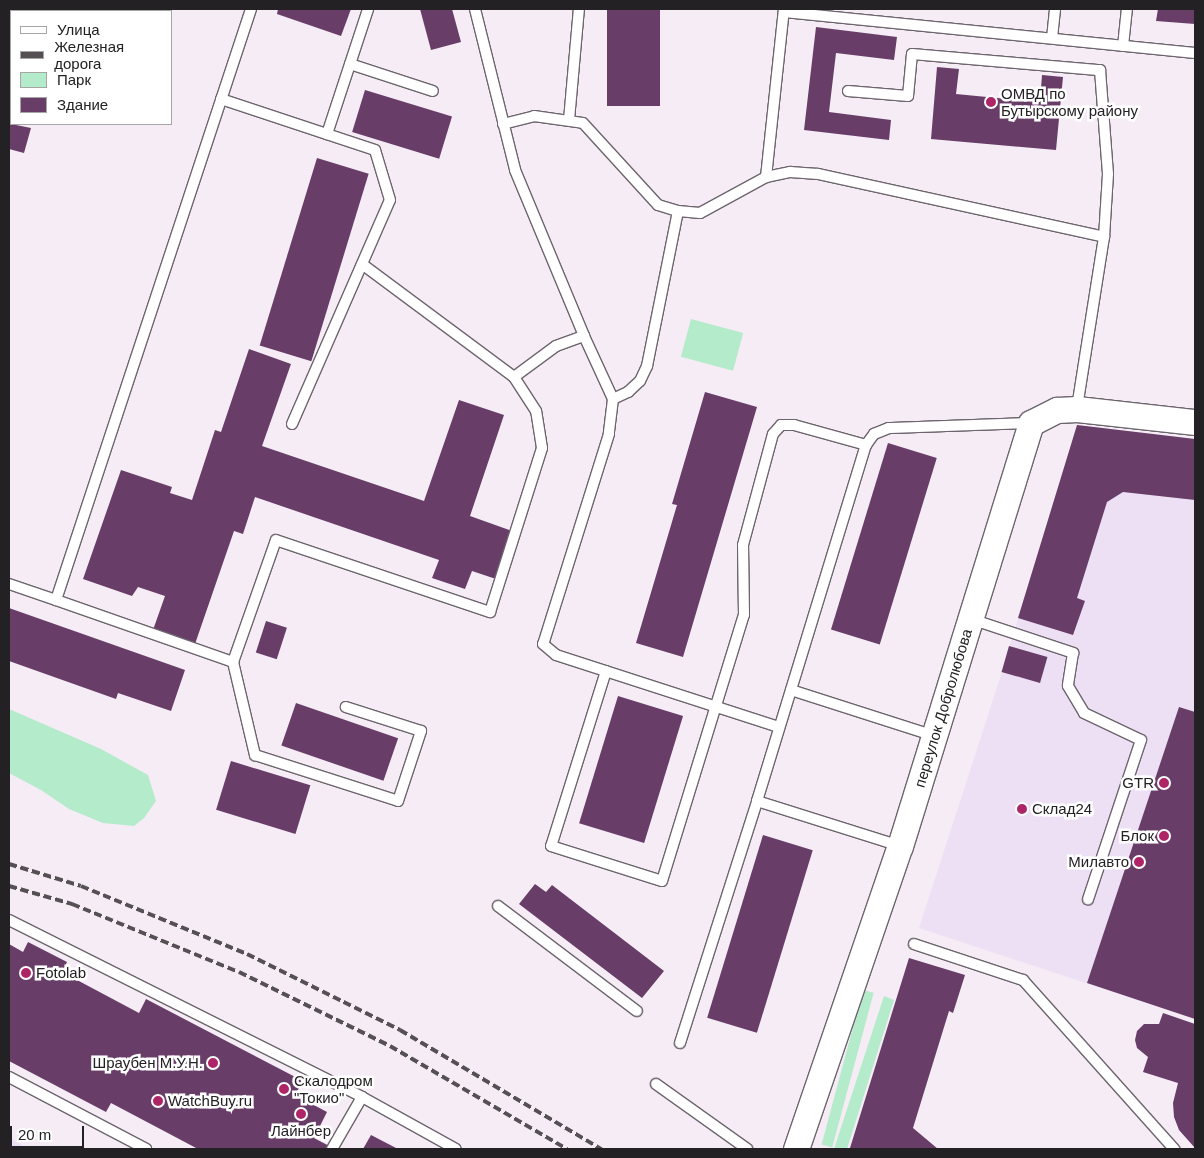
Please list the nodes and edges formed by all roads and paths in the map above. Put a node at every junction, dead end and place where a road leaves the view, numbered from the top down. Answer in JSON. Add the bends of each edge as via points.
{"nodes":[{"id":1,"x":251,"y":9,"type":"edge"},
{"id":2,"x":368,"y":9,"type":"edge"},
{"id":3,"x":475,"y":9,"type":"edge"},
{"id":4,"x":579,"y":9,"type":"edge"},
{"id":5,"x":1055,"y":9,"type":"edge"},
{"id":6,"x":1127,"y":9,"type":"edge"},
{"id":7,"x":784,"y":10,"type":"edge"},
{"id":8,"x":1052,"y":38,"type":"junction"},
{"id":9,"x":1122,"y":46,"type":"junction"},
{"id":10,"x":1195,"y":53,"type":"edge"},
{"id":11,"x":350,"y":64,"type":"junction"},
{"id":12,"x":433,"y":91,"type":"dead end"},
{"id":13,"x":848,"y":91,"type":"dead end"},
{"id":14,"x":222,"y":99,"type":"junction"},
{"id":15,"x":569,"y":120,"type":"junction"},
{"id":16,"x":503,"y":124,"type":"junction"},
{"id":17,"x":327,"y":134,"type":"junction"},
{"id":18,"x":766,"y":177,"type":"junction"},
{"id":19,"x":678,"y":211,"type":"junction"},
{"id":20,"x":1104,"y":237,"type":"junction"},
{"id":21,"x":362,"y":264,"type":"junction"},
{"id":22,"x":584,"y":336,"type":"junction"},
{"id":23,"x":514,"y":377,"type":"junction"},
{"id":24,"x":613,"y":399,"type":"junction"},
{"id":25,"x":1076,"y":409,"type":"junction"},
{"id":26,"x":1195,"y":422,"type":"edge"},
{"id":27,"x":1032,"y":423,"type":"junction"},
{"id":28,"x":292,"y":424,"type":"dead end"},
{"id":29,"x":866,"y":445,"type":"junction"},
{"id":30,"x":9,"y":584,"type":"edge"},
{"id":31,"x":56,"y":600,"type":"junction"},
{"id":32,"x":971,"y":620,"type":"junction"},
{"id":33,"x":233,"y":662,"type":"junction"},
{"id":34,"x":606,"y":671,"type":"junction"},
{"id":35,"x":791,"y":690,"type":"junction"},
{"id":36,"x":717,"y":706,"type":"junction"},
{"id":37,"x":346,"y":707,"type":"dead end"},
{"id":38,"x":779,"y":727,"type":"junction"},
{"id":39,"x":934,"y":736,"type":"junction"},
{"id":40,"x":757,"y":801,"type":"junction"},
{"id":41,"x":900,"y":846,"type":"junction"},
{"id":42,"x":1088,"y":899,"type":"dead end"},
{"id":43,"x":498,"y":906,"type":"dead end"},
{"id":44,"x":9,"y":920,"type":"edge"},
{"id":45,"x":914,"y":944,"type":"dead end"},
{"id":46,"x":637,"y":1011,"type":"dead end"},
{"id":47,"x":680,"y":1043,"type":"dead end"},
{"id":48,"x":9,"y":1077,"type":"edge"},
{"id":49,"x":656,"y":1084,"type":"dead end"},
{"id":50,"x":362,"y":1096,"type":"junction"},
{"id":51,"x":146,"y":1149,"type":"edge"},
{"id":52,"x":332,"y":1149,"type":"edge"},
{"id":53,"x":456,"y":1149,"type":"edge"},
{"id":54,"x":747,"y":1149,"type":"edge"},
{"id":55,"x":796,"y":1149,"type":"edge"},
{"id":56,"x":1174,"y":1149,"type":"edge"}],
"edges":[{"from":1,"to":14,"type":"lane"},
{"from":2,"to":11,"type":"lane"},
{"from":3,"to":16,"type":"lane"},
{"from":4,"to":15,"type":"lane"},
{"from":5,"to":8,"type":"lane"},
{"from":6,"to":9,"type":"lane"},
{"from":7,"to":8,"type":"lane"},
{"from":7,"to":18,"type":"lane"},
{"from":8,"to":9,"type":"lane"},
{"from":9,"to":10,"type":"lane"},
{"from":11,"to":12,"type":"lane"},
{"from":11,"to":17,"type":"lane"},
{"from":13,"to":20,"type":"lane","via":[[908,96],[912,54],[1100,70],[1108,174]]},
{"from":14,"to":17,"type":"lane"},
{"from":14,"to":31,"type":"lane"},
{"from":15,"to":16,"type":"lane","via":[[534,116]]},
{"from":15,"to":19,"type":"lane","via":[[583,123],[658,204]]},
{"from":16,"to":22,"type":"lane","via":[[515,170]]},
{"from":17,"to":21,"type":"lane","via":[[375,150],[390,200]]},
{"from":18,"to":19,"type":"lane","via":[[700,213]]},
{"from":18,"to":20,"type":"lane","via":[[790,172],[818,174]]},
{"from":19,"to":24,"type":"lane","via":[[647,366],[640,381]]},
{"from":20,"to":25,"type":"lane"},
{"from":21,"to":23,"type":"lane"},
{"from":21,"to":28,"type":"lane"},
{"from":22,"to":23,"type":"lane","via":[[556,346]]},
{"from":22,"to":24,"type":"lane"},
{"from":23,"to":33,"type":"lane","via":[[536,411],[542,448],[490,612],[276,540]]},
{"from":24,"to":34,"type":"lane","via":[[609,434],[543,644],[556,655]]},
{"from":25,"to":26,"type":"street"},
{"from":25,"to":27,"type":"street","via":[[1058,410]]},
{"from":27,"to":29,"type":"lane","via":[[888,428],[874,434]]},
{"from":27,"to":32,"type":"street","name":"переулок Добролюбова"},
{"from":29,"to":35,"type":"lane"},
{"from":29,"to":36,"type":"lane","via":[[794,425],[781,425],[772,434],[743,546],[744,615]]},
{"from":30,"to":31,"type":"lane"},
{"from":31,"to":33,"type":"lane"},
{"from":32,"to":39,"type":"street","name":"переулок Добролюбова"},
{"from":32,"to":42,"type":"lane","via":[[1073,653],[1068,686],[1084,713],[1141,740]]},
{"from":33,"to":37,"type":"lane","via":[[256,755],[398,801],[421,731]]},
{"from":34,"to":36,"type":"lane"},
{"from":34,"to":36,"type":"lane","via":[[551,846],[662,881]]},
{"from":35,"to":38,"type":"lane"},
{"from":35,"to":39,"type":"lane"},
{"from":36,"to":38,"type":"lane"},
{"from":38,"to":40,"type":"lane"},
{"from":39,"to":41,"type":"street","name":"переулок Добролюбова"},
{"from":40,"to":41,"type":"lane"},
{"from":40,"to":47,"type":"lane"},
{"from":41,"to":55,"type":"street","name":"переулок Добролюбова"},
{"from":43,"to":46,"type":"lane"},
{"from":44,"to":50,"type":"lane"},
{"from":45,"to":56,"type":"lane","via":[[1023,980]]},
{"from":48,"to":51,"type":"lane"},
{"from":49,"to":54,"type":"lane"},
{"from":50,"to":52,"type":"lane"},
{"from":50,"to":53,"type":"lane"}]}
